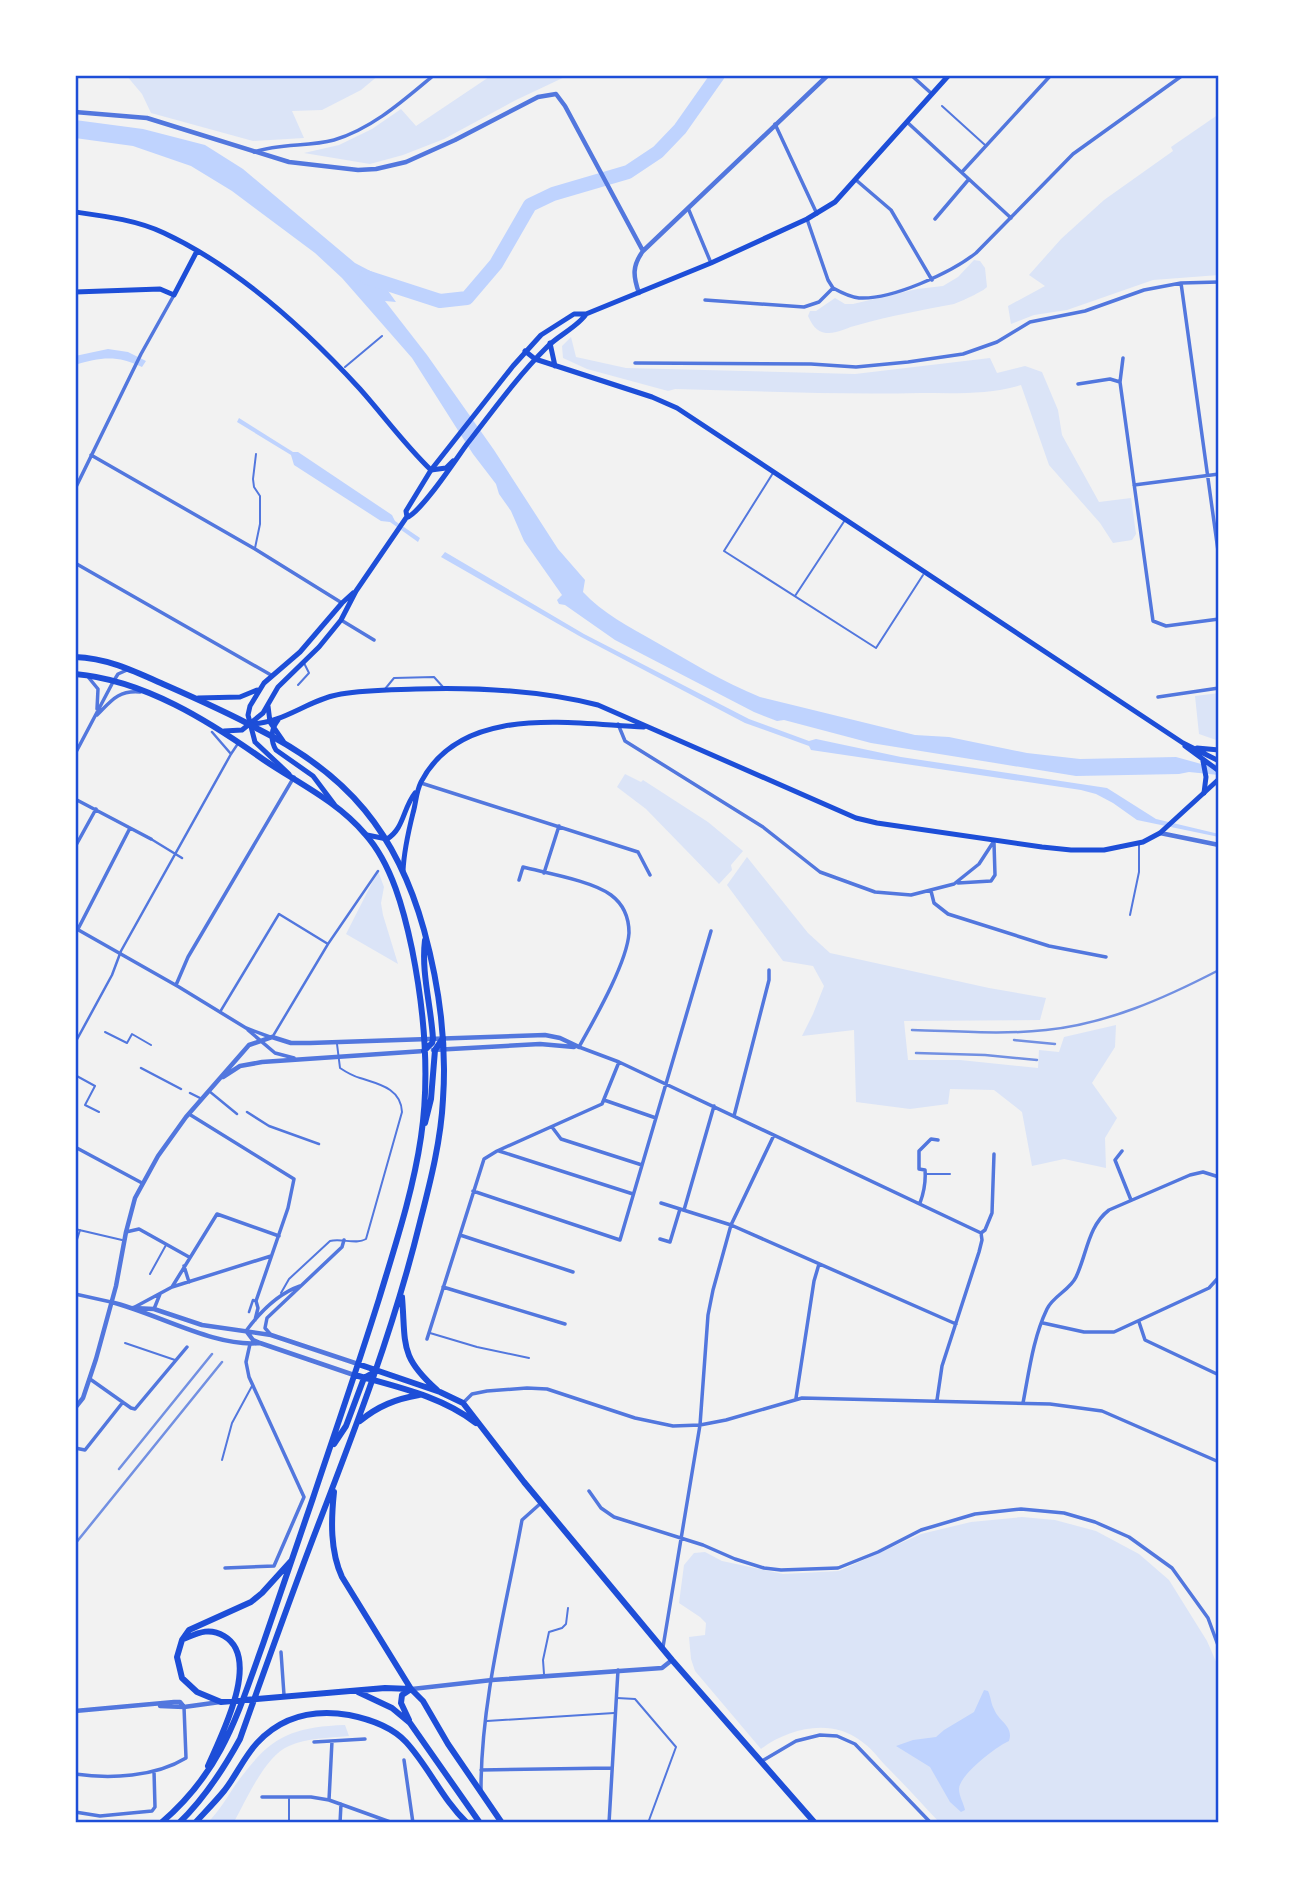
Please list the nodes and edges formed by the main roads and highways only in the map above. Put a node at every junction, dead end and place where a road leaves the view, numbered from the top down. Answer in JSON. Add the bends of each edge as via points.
{"nodes":[{"id":1,"x":949,"y":75,"type":"edge"},
{"id":2,"x":75,"y":212,"type":"edge"},
{"id":3,"x":197,"y":251,"type":"junction"},
{"id":4,"x":75,"y":292,"type":"edge"},
{"id":5,"x":586,"y":314,"type":"junction"},
{"id":6,"x":550,"y":343,"type":"junction"},
{"id":7,"x":525,"y":351,"type":"junction"},
{"id":8,"x":535,"y":359,"type":"junction"},
{"id":9,"x":555,"y":366,"type":"junction"},
{"id":10,"x":457,"y":457,"type":"junction"},
{"id":11,"x":431,"y":470,"type":"junction"},
{"id":12,"x":406,"y":517,"type":"junction"},
{"id":13,"x":356,"y":591,"type":"junction"},
{"id":14,"x":75,"y":657,"type":"edge"},
{"id":15,"x":78,"y":674,"type":"edge"},
{"id":16,"x":258,"y":690,"type":"junction"},
{"id":17,"x":195,"y":698,"type":"junction"},
{"id":18,"x":576,"y":700,"type":"junction"},
{"id":19,"x":268,"y":703,"type":"junction"},
{"id":20,"x":250,"y":724,"type":"junction"},
{"id":21,"x":618,"y":724,"type":"junction"},
{"id":22,"x":272,"y":725,"type":"junction"},
{"id":23,"x":644,"y":727,"type":"junction"},
{"id":24,"x":224,"y":732,"type":"junction"},
{"id":25,"x":272,"y":736,"type":"junction"},
{"id":26,"x":1183,"y":743,"type":"junction"},
{"id":27,"x":285,"y":744,"type":"junction"},
{"id":28,"x":1191,"y":747,"type":"junction"},
{"id":29,"x":1219,"y":750,"type":"edge"},
{"id":30,"x":1202,"y":759,"type":"junction"},
{"id":31,"x":1217,"y":760,"type":"edge"},
{"id":32,"x":1219,"y":771,"type":"edge"},
{"id":33,"x":293,"y":776,"type":"junction"},
{"id":34,"x":1219,"y":779,"type":"edge"},
{"id":35,"x":417,"y":791,"type":"junction"},
{"id":36,"x":1203,"y":795,"type":"junction"},
{"id":37,"x":336,"y":806,"type":"junction"},
{"id":38,"x":367,"y":835,"type":"junction"},
{"id":39,"x":387,"y":839,"type":"junction"},
{"id":40,"x":403,"y":871,"type":"junction"},
{"id":41,"x":425,"y":934,"type":"junction"},
{"id":42,"x":443,"y":1038,"type":"junction"},
{"id":43,"x":424,"y":1051,"type":"junction"},
{"id":44,"x":421,"y":1135,"type":"junction"},
{"id":45,"x":401,"y":1292,"type":"junction"},
{"id":46,"x":358,"y":1364,"type":"junction"},
{"id":47,"x":377,"y":1371,"type":"junction"},
{"id":48,"x":355,"y":1375,"type":"junction"},
{"id":49,"x":364,"y":1378,"type":"junction"},
{"id":50,"x":373,"y":1381,"type":"junction"},
{"id":51,"x":440,"y":1392,"type":"junction"},
{"id":52,"x":421,"y":1395,"type":"junction"},
{"id":53,"x":357,"y":1423,"type":"junction"},
{"id":54,"x":482,"y":1428,"type":"junction"},
{"id":55,"x":328,"y":1454,"type":"junction"},
{"id":56,"x":336,"y":1483,"type":"junction"},
{"id":57,"x":293,"y":1559,"type":"junction"},
{"id":58,"x":182,"y":1640,"type":"junction"},
{"id":59,"x":411,"y":1689,"type":"junction"},
{"id":60,"x":356,"y":1691,"type":"junction"},
{"id":61,"x":410,"y":1723,"type":"junction"},
{"id":62,"x":204,"y":1777,"type":"junction"},
{"id":63,"x":161,"y":1823,"type":"edge"},
{"id":64,"x":179,"y":1823,"type":"edge"},
{"id":65,"x":195,"y":1823,"type":"edge"},
{"id":66,"x":468,"y":1823,"type":"edge"},
{"id":67,"x":480,"y":1823,"type":"edge"},
{"id":68,"x":502,"y":1823,"type":"edge"},
{"id":69,"x":815,"y":1823,"type":"edge"}],
"edges":[{"from":1,"to":5,"type":"main road","via":[[835,202],[817,214]]},
{"from":2,"to":3,"type":"main road","via":[[152,229]]},
{"from":3,"to":4,"type":"main road","via":[[174,295],[160,289]]},
{"from":3,"to":11,"type":"main road","via":[[298,327]]},
{"from":5,"to":6,"type":"main road"},
{"from":5,"to":7,"type":"main road","via":[[575,314],[548,330]]},
{"from":6,"to":8,"type":"main road"},
{"from":6,"to":9,"type":"main road"},
{"from":7,"to":8,"type":"main road"},
{"from":7,"to":11,"type":"main road"},
{"from":8,"to":9,"type":"main road"},
{"from":8,"to":10,"type":"main road"},
{"from":9,"to":26,"type":"main road","via":[[677,408]]},
{"from":10,"to":11,"type":"main road","via":[[446,468]]},
{"from":10,"to":12,"type":"main road","via":[[412,516]]},
{"from":11,"to":12,"type":"main road"},
{"from":12,"to":13,"type":"main road"},
{"from":13,"to":16,"type":"main road"},
{"from":13,"to":19,"type":"main road","via":[[341,620]]},
{"from":14,"to":17,"type":"highway","via":[[129,669]]},
{"from":15,"to":24,"type":"highway","via":[[145,693]]},
{"from":16,"to":17,"type":"main road","via":[[240,697]]},
{"from":16,"to":20,"type":"main road","via":[[250,706]]},
{"from":17,"to":20,"type":"highway"},
{"from":18,"to":21,"type":"main road","via":[[603,710],[617,718]]},
{"from":18,"to":22,"type":"main road","via":[[517,691],[384,690],[339,694]]},
{"from":18,"to":23,"type":"main road"},
{"from":19,"to":20,"type":"main road"},
{"from":19,"to":22,"type":"main road"},
{"from":20,"to":22,"type":"main road"},
{"from":20,"to":24,"type":"main road"},
{"from":20,"to":25,"type":"highway"},
{"from":20,"to":33,"type":"main road","via":[[255,742]]},
{"from":21,"to":23,"type":"main road"},
{"from":21,"to":35,"type":"main road","via":[[542,723],[488,729],[470,735],[436,758]]},
{"from":22,"to":25,"type":"main road"},
{"from":22,"to":27,"type":"main road"},
{"from":23,"to":36,"type":"main road","via":[[856,818],[994,841],[1087,850],[1139,843],[1162,831]]},
{"from":24,"to":33,"type":"highway"},
{"from":25,"to":27,"type":"highway"},
{"from":25,"to":37,"type":"main road","via":[[276,750],[313,776]]},
{"from":26,"to":28,"type":"main road"},
{"from":26,"to":30,"type":"main road"},
{"from":27,"to":39,"type":"highway","via":[[351,793]]},
{"from":28,"to":29,"type":"main road"},
{"from":28,"to":31,"type":"main road"},
{"from":30,"to":32,"type":"main road"},
{"from":30,"to":36,"type":"main road"},
{"from":33,"to":37,"type":"highway"},
{"from":34,"to":36,"type":"main road"},
{"from":35,"to":39,"type":"main road","via":[[408,802],[400,828]]},
{"from":35,"to":40,"type":"main road"},
{"from":37,"to":38,"type":"highway"},
{"from":38,"to":39,"type":"main road"},
{"from":38,"to":43,"type":"highway","via":[[387,871],[406,923]]},
{"from":39,"to":40,"type":"highway"},
{"from":40,"to":41,"type":"highway"},
{"from":41,"to":42,"type":"highway","via":[[437,982]]},
{"from":41,"to":43,"type":"highway","via":[[422,962],[433,1039]]},
{"from":42,"to":44,"type":"highway","via":[[435,1050],[432,1099]]},
{"from":42,"to":45,"type":"highway","via":[[439,1131]]},
{"from":43,"to":44,"type":"highway"},
{"from":44,"to":46,"type":"highway","via":[[396,1244]]},
{"from":45,"to":47,"type":"highway"},
{"from":45,"to":51,"type":"highway","via":[[407,1356]]},
{"from":46,"to":47,"type":"highway"},
{"from":46,"to":48,"type":"highway"},
{"from":47,"to":49,"type":"highway"},
{"from":47,"to":50,"type":"highway"},
{"from":47,"to":51,"type":"highway"},
{"from":48,"to":49,"type":"highway"},
{"from":48,"to":55,"type":"highway"},
{"from":49,"to":50,"type":"highway"},
{"from":49,"to":55,"type":"highway","via":[[346,1426]]},
{"from":50,"to":52,"type":"highway"},
{"from":50,"to":53,"type":"highway"},
{"from":51,"to":54,"type":"highway","via":[[463,1403]]},
{"from":52,"to":53,"type":"highway","via":[[384,1405]]},
{"from":52,"to":54,"type":"highway","via":[[459,1411]]},
{"from":53,"to":56,"type":"highway"},
{"from":54,"to":69,"type":"highway","via":[[672,1660]]},
{"from":55,"to":57,"type":"highway"},
{"from":56,"to":59,"type":"highway","via":[[331,1516],[338,1568]]},
{"from":56,"to":64,"type":"highway","via":[[240,1739],[223,1771]]},
{"from":57,"to":58,"type":"highway","via":[[250,1602],[189,1630]]},
{"from":57,"to":62,"type":"highway","via":[[234,1725]]},
{"from":58,"to":60,"type":"highway","via":[[177,1657],[181,1678],[197,1692],[221,1702]]},
{"from":58,"to":62,"type":"highway","via":[[202,1631],[218,1632],[230,1639],[240,1657],[238,1687]]},
{"from":59,"to":60,"type":"highway"},
{"from":59,"to":61,"type":"highway","via":[[402,1695],[401,1703]]},
{"from":59,"to":68,"type":"highway"},
{"from":60,"to":61,"type":"highway","via":[[392,1708]]},
{"from":61,"to":67,"type":"highway"},
{"from":62,"to":63,"type":"highway"},
{"from":65,"to":66,"type":"highway","via":[[224,1792],[256,1743],[299,1714],[331,1712],[362,1718],[404,1741],[454,1811]]}]}
